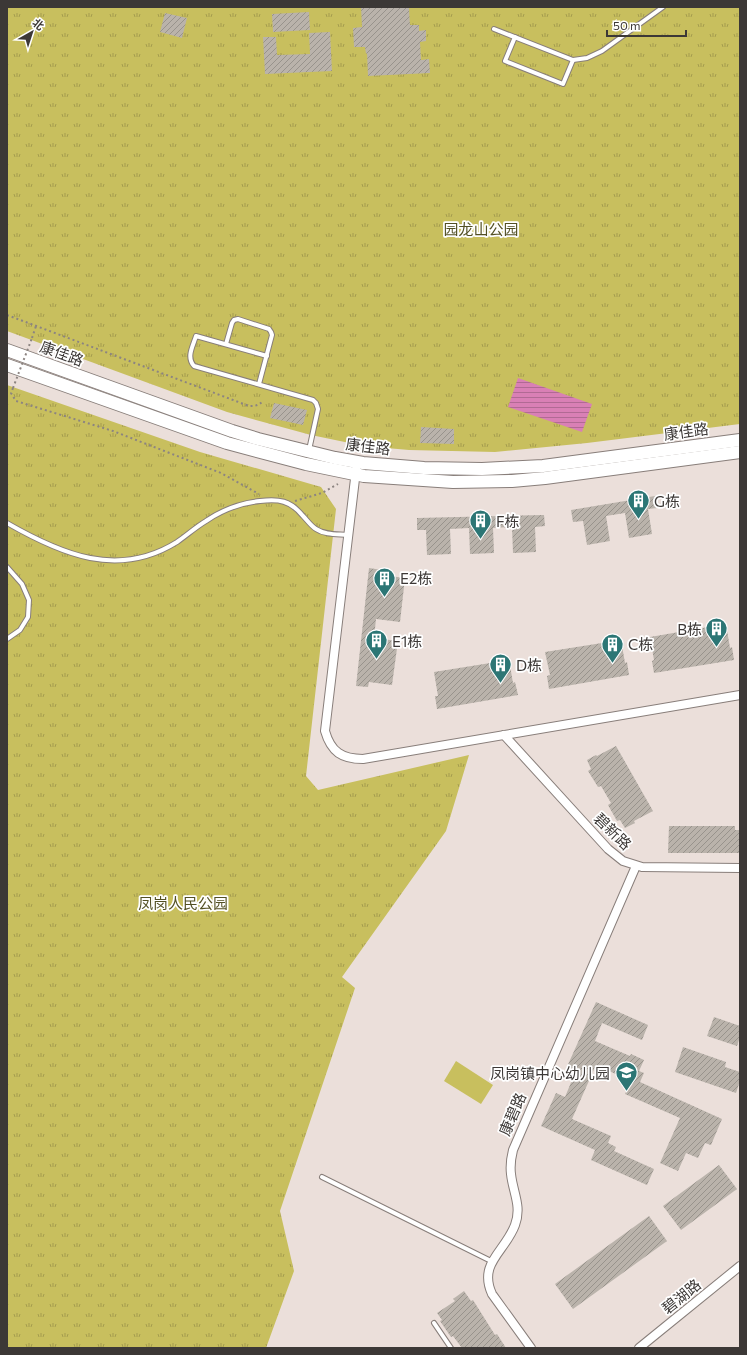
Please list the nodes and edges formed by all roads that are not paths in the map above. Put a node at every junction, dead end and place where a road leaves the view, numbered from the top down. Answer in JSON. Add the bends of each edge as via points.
{"nodes":[{"id":1,"x":663,"y":7,"type":"edge"},
{"id":2,"x":494,"y":29,"type":"dead end"},
{"id":3,"x":515,"y":37,"type":"junction"},
{"id":4,"x":572,"y":60,"type":"junction"},
{"id":5,"x":226,"y":344,"type":"junction"},
{"id":6,"x":7,"y":350,"type":"edge"},
{"id":7,"x":267,"y":356,"type":"junction"},
{"id":8,"x":7,"y":365,"type":"edge"},
{"id":9,"x":259,"y":384,"type":"junction"},
{"id":10,"x":740,"y":440,"type":"edge"},
{"id":11,"x":308,"y":452,"type":"junction"},
{"id":12,"x":740,"y":452,"type":"edge"},
{"id":13,"x":357,"y":462,"type":"junction"},
{"id":14,"x":306,"y":464,"type":"junction"},
{"id":15,"x":355,"y":474,"type":"junction"},
{"id":16,"x":7,"y":523,"type":"edge"},
{"id":17,"x":348,"y":535,"type":"junction"},
{"id":18,"x":7,"y":567,"type":"edge"},
{"id":19,"x":7,"y":640,"type":"edge"},
{"id":20,"x":740,"y":695,"type":"edge"},
{"id":21,"x":504,"y":735,"type":"junction"},
{"id":22,"x":636,"y":866,"type":"junction"},
{"id":23,"x":740,"y":868,"type":"edge"},
{"id":24,"x":322,"y":1177,"type":"dead end"},
{"id":25,"x":493,"y":1262,"type":"junction"},
{"id":26,"x":740,"y":1266,"type":"edge"},
{"id":27,"x":434,"y":1323,"type":"dead end"},
{"id":28,"x":451,"y":1348,"type":"edge"},
{"id":29,"x":531,"y":1348,"type":"edge"},
{"id":30,"x":639,"y":1348,"type":"edge"}],
"edges":[{"from":1,"to":4,"type":"lane","via":[[602,51],[587,58]]},
{"from":2,"to":3,"type":"lane"},
{"from":3,"to":4,"type":"lane"},
{"from":3,"to":4,"type":"lane","via":[[505,61],[563,84]]},
{"from":5,"to":7,"type":"lane"},
{"from":5,"to":7,"type":"lane","via":[[232,323],[238,319],[272,332]]},
{"from":5,"to":9,"type":"lane","via":[[196,336],[189,358],[191,363]]},
{"from":6,"to":11,"type":"street","name":"康佳路","via":[[212,424]]},
{"from":7,"to":9,"type":"lane"},
{"from":8,"to":14,"type":"street","name":"康佳路","via":[[201,435]]},
{"from":9,"to":11,"type":"lane","via":[[310,398],[316,402],[318,410]]},
{"from":10,"to":13,"type":"street","name":"康佳路","via":[[511,468],[424,468]]},
{"from":11,"to":13,"type":"street","name":"康佳路"},
{"from":11,"to":14,"type":"lane"},
{"from":12,"to":15,"type":"street","name":"康佳路","via":[[512,481],[453,482]]},
{"from":13,"to":15,"type":"street"},
{"from":14,"to":15,"type":"street","name":"康佳路"},
{"from":15,"to":17,"type":"street"},
{"from":16,"to":17,"type":"lane","via":[[47,545],[104,561],[153,554],[177,542],[207,520],[226,510],[271,500],[290,504],[316,529],[330,534]]},
{"from":17,"to":21,"type":"street","via":[[325,731],[334,750],[352,759]]},
{"from":18,"to":19,"type":"lane","via":[[22,584],[29,600],[28,617],[20,630]]},
{"from":20,"to":21,"type":"street"},
{"from":21,"to":22,"type":"street","name":"碧新路","via":[[611,852]]},
{"from":22,"to":23,"type":"street","name":"碧新路"},
{"from":22,"to":25,"type":"street","name":"康碧路","via":[[516,1138],[510,1162],[518,1212],[515,1225]]},
{"from":24,"to":25,"type":"lane"},
{"from":25,"to":29,"type":"street","name":"康碧路","via":[[487,1276],[488,1285]]},
{"from":26,"to":30,"type":"street","name":"碧湖路"},
{"from":27,"to":28,"type":"lane"}]}
